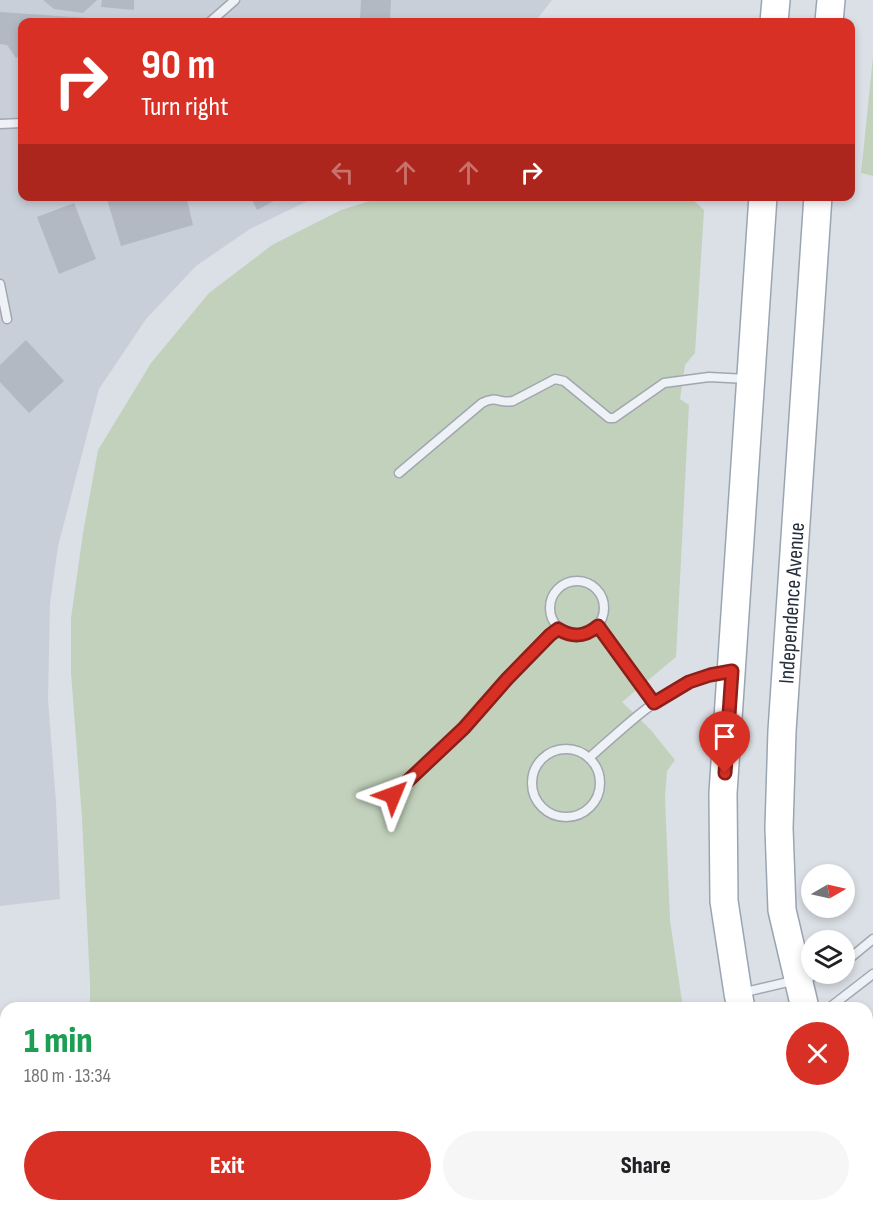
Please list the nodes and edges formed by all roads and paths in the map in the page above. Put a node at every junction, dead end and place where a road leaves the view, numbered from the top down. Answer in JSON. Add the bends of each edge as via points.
{"nodes":[{"id":1,"x":235,"y":0,"type":"edge"},
{"id":2,"x":776,"y":0,"type":"edge"},
{"id":3,"x":831,"y":0,"type":"edge"},
{"id":4,"x":215,"y":18,"type":"edge"},
{"id":5,"x":774,"y":18,"type":"edge"},
{"id":6,"x":829,"y":18,"type":"edge"},
{"id":7,"x":18,"y":123,"type":"edge"},
{"id":8,"x":0,"y":124,"type":"edge"},
{"id":9,"x":763,"y":201,"type":"edge"},
{"id":10,"x":818,"y":201,"type":"edge"},
{"id":11,"x":0,"y":284,"type":"edge"},
{"id":12,"x":7,"y":319,"type":"dead end"},
{"id":13,"x":751,"y":379,"type":"junction"},
{"id":14,"x":399,"y":473,"type":"dead end"},
{"id":15,"x":598,"y":626,"type":"junction"},
{"id":16,"x":558,"y":629,"type":"junction"},
{"id":17,"x":732,"y":671,"type":"junction"},
{"id":18,"x":654,"y":703,"type":"junction"},
{"id":19,"x":589,"y":758,"type":"junction"},
{"id":20,"x":393,"y":795,"type":"dead end"},
{"id":21,"x":873,"y":939,"type":"edge"},
{"id":22,"x":801,"y":953,"type":"edge"},
{"id":23,"x":855,"y":954,"type":"edge"},
{"id":24,"x":873,"y":974,"type":"edge"},
{"id":25,"x":801,"y":980,"type":"edge"},
{"id":26,"x":810,"y":984,"type":"edge"},
{"id":27,"x":740,"y":1001,"type":"edge"},
{"id":28,"x":806,"y":1002,"type":"edge"},
{"id":29,"x":837,"y":1002,"type":"edge"}],
"edges":[{"from":1,"to":4,"type":"lane"},
{"from":2,"to":5,"type":"main road"},
{"from":3,"to":6,"type":"main road"},
{"from":7,"to":8,"type":"lane"},
{"from":9,"to":13,"type":"main road"},
{"from":10,"to":22,"type":"main road","name":"Independence Avenue","via":[[779,828],[782,910]]},
{"from":11,"to":12,"type":"lane"},
{"from":13,"to":14,"type":"lane","via":[[709,376],[664,383],[609,418],[564,381],[555,379],[513,401],[492,398],[482,403]]},
{"from":13,"to":17,"type":"main road"},
{"from":15,"to":16,"type":"lane","via":[[576,636]]},
{"from":15,"to":16,"type":"lane","via":[[604,616],[602,597],[589,584],[572,581],[555,592],[551,600],[552,621]]},
{"from":15,"to":18,"type":"lane"},
{"from":16,"to":20,"type":"lane","via":[[464,728]]},
{"from":17,"to":18,"type":"lane","via":[[689,682]]},
{"from":17,"to":27,"type":"main road","via":[[723,793],[724,901]]},
{"from":18,"to":19,"type":"lane"},
{"from":19,"to":19,"type":"lane","via":[[567,749],[543,758],[532,782],[539,803],[548,812],[565,817],[591,806],[600,783],[598,771]]},
{"from":21,"to":23,"type":"lane"},
{"from":24,"to":29,"type":"lane"},
{"from":25,"to":27,"type":"lane"},
{"from":26,"to":28,"type":"main road","name":"Independence Avenue"}]}
